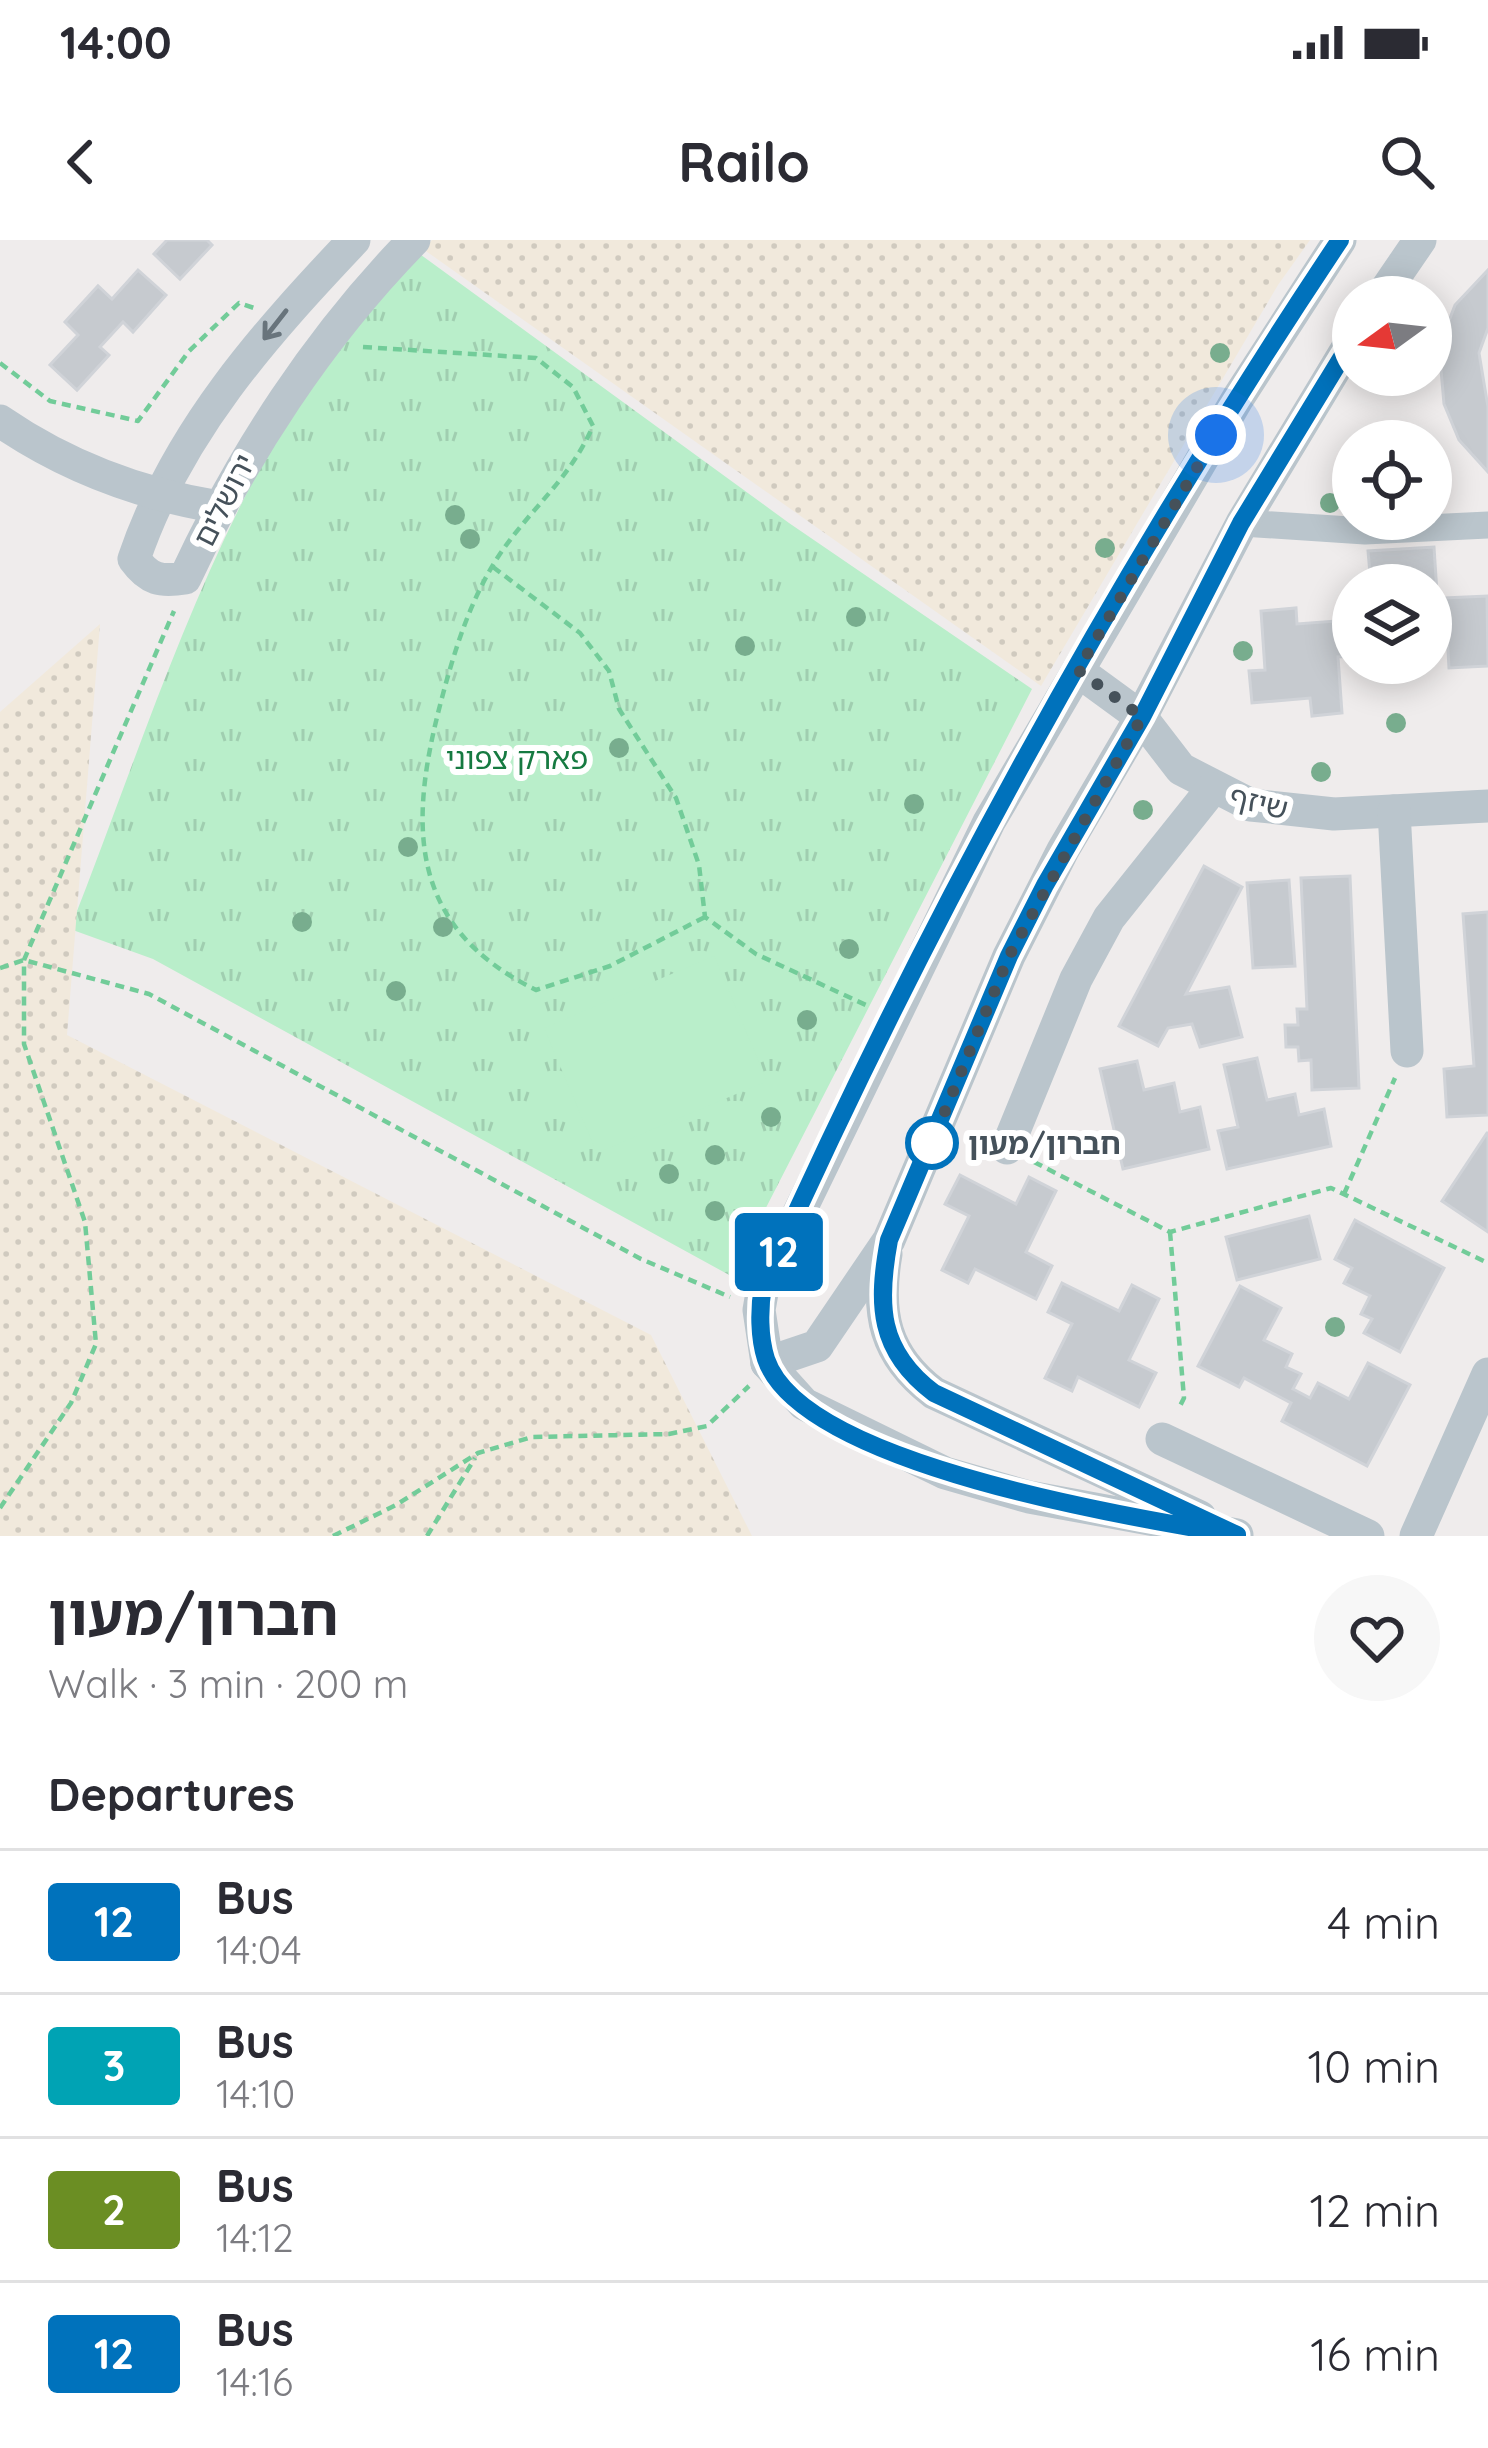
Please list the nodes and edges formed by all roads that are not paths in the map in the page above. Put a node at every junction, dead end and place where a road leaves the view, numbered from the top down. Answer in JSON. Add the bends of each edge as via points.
{"nodes":[{"id":1,"x":354,"y":240,"type":"edge"},
{"id":2,"x":414,"y":240,"type":"edge"},
{"id":3,"x":1340,"y":240,"type":"edge"},
{"id":4,"x":1420,"y":240,"type":"edge"},
{"id":5,"x":1395,"y":276,"type":"edge"},
{"id":6,"x":1332,"y":374,"type":"edge"},
{"id":7,"x":0,"y":421,"type":"edge"},
{"id":8,"x":155,"y":497,"type":"junction"},
{"id":9,"x":220,"y":507,"type":"junction"},
{"id":10,"x":1241,"y":523,"type":"junction"},
{"id":11,"x":1488,"y":525,"type":"edge"},
{"id":12,"x":1078,"y":670,"type":"junction"},
{"id":13,"x":1142,"y":717,"type":"junction"},
{"id":14,"x":1212,"y":789,"type":"junction"},
{"id":15,"x":1488,"y":806,"type":"edge"},
{"id":16,"x":1394,"y":811,"type":"junction"},
{"id":17,"x":1407,"y":1051,"type":"road end"},
{"id":18,"x":1007,"y":1148,"type":"road end"},
{"id":19,"x":889,"y":1240,"type":"junction"},
{"id":20,"x":767,"y":1363,"type":"junction"},
{"id":21,"x":1488,"y":1374,"type":"edge"},
{"id":22,"x":1162,"y":1439,"type":"road end"},
{"id":23,"x":1238,"y":1535,"type":"edge"},
{"id":24,"x":1368,"y":1536,"type":"edge"},
{"id":25,"x":1416,"y":1536,"type":"edge"}],
"edges":[{"from":1,"to":8,"type":"street","name":"ירושלים","one_way":true,"via":[[280,316]]},
{"from":2,"to":9,"type":"street","name":"ירושלים","via":[[252,446]]},
{"from":3,"to":12,"type":"street"},
{"from":4,"to":5,"type":"street"},
{"from":6,"to":10,"type":"street"},
{"from":7,"to":8,"type":"street","via":[[100,478]]},
{"from":8,"to":9,"type":"street"},
{"from":8,"to":9,"type":"street","name":"ירושלים","via":[[134,559],[157,580],[185,578]]},
{"from":10,"to":11,"type":"street","via":[[1364,531]]},
{"from":10,"to":13,"type":"street"},
{"from":12,"to":13,"type":"street","name":"שיזף"},
{"from":12,"to":20,"type":"street","via":[[989,822],[776,1258],[759,1310]]},
{"from":13,"to":14,"type":"street","name":"שיזף","via":[[1181,769]]},
{"from":13,"to":19,"type":"street","via":[[1009,956]]},
{"from":14,"to":16,"type":"street","name":"שיזף","via":[[1292,812]]},
{"from":14,"to":18,"type":"street","via":[[1109,918]]},
{"from":15,"to":16,"type":"street","name":"שיזף"},
{"from":16,"to":17,"type":"street"},
{"from":19,"to":20,"type":"street","via":[[817,1346]]},
{"from":19,"to":23,"type":"street","via":[[879,1310],[913,1377]]},
{"from":20,"to":23,"type":"street","via":[[804,1404],[945,1473],[1029,1497]]},
{"from":21,"to":25,"type":"street"},
{"from":22,"to":24,"type":"street"}]}
